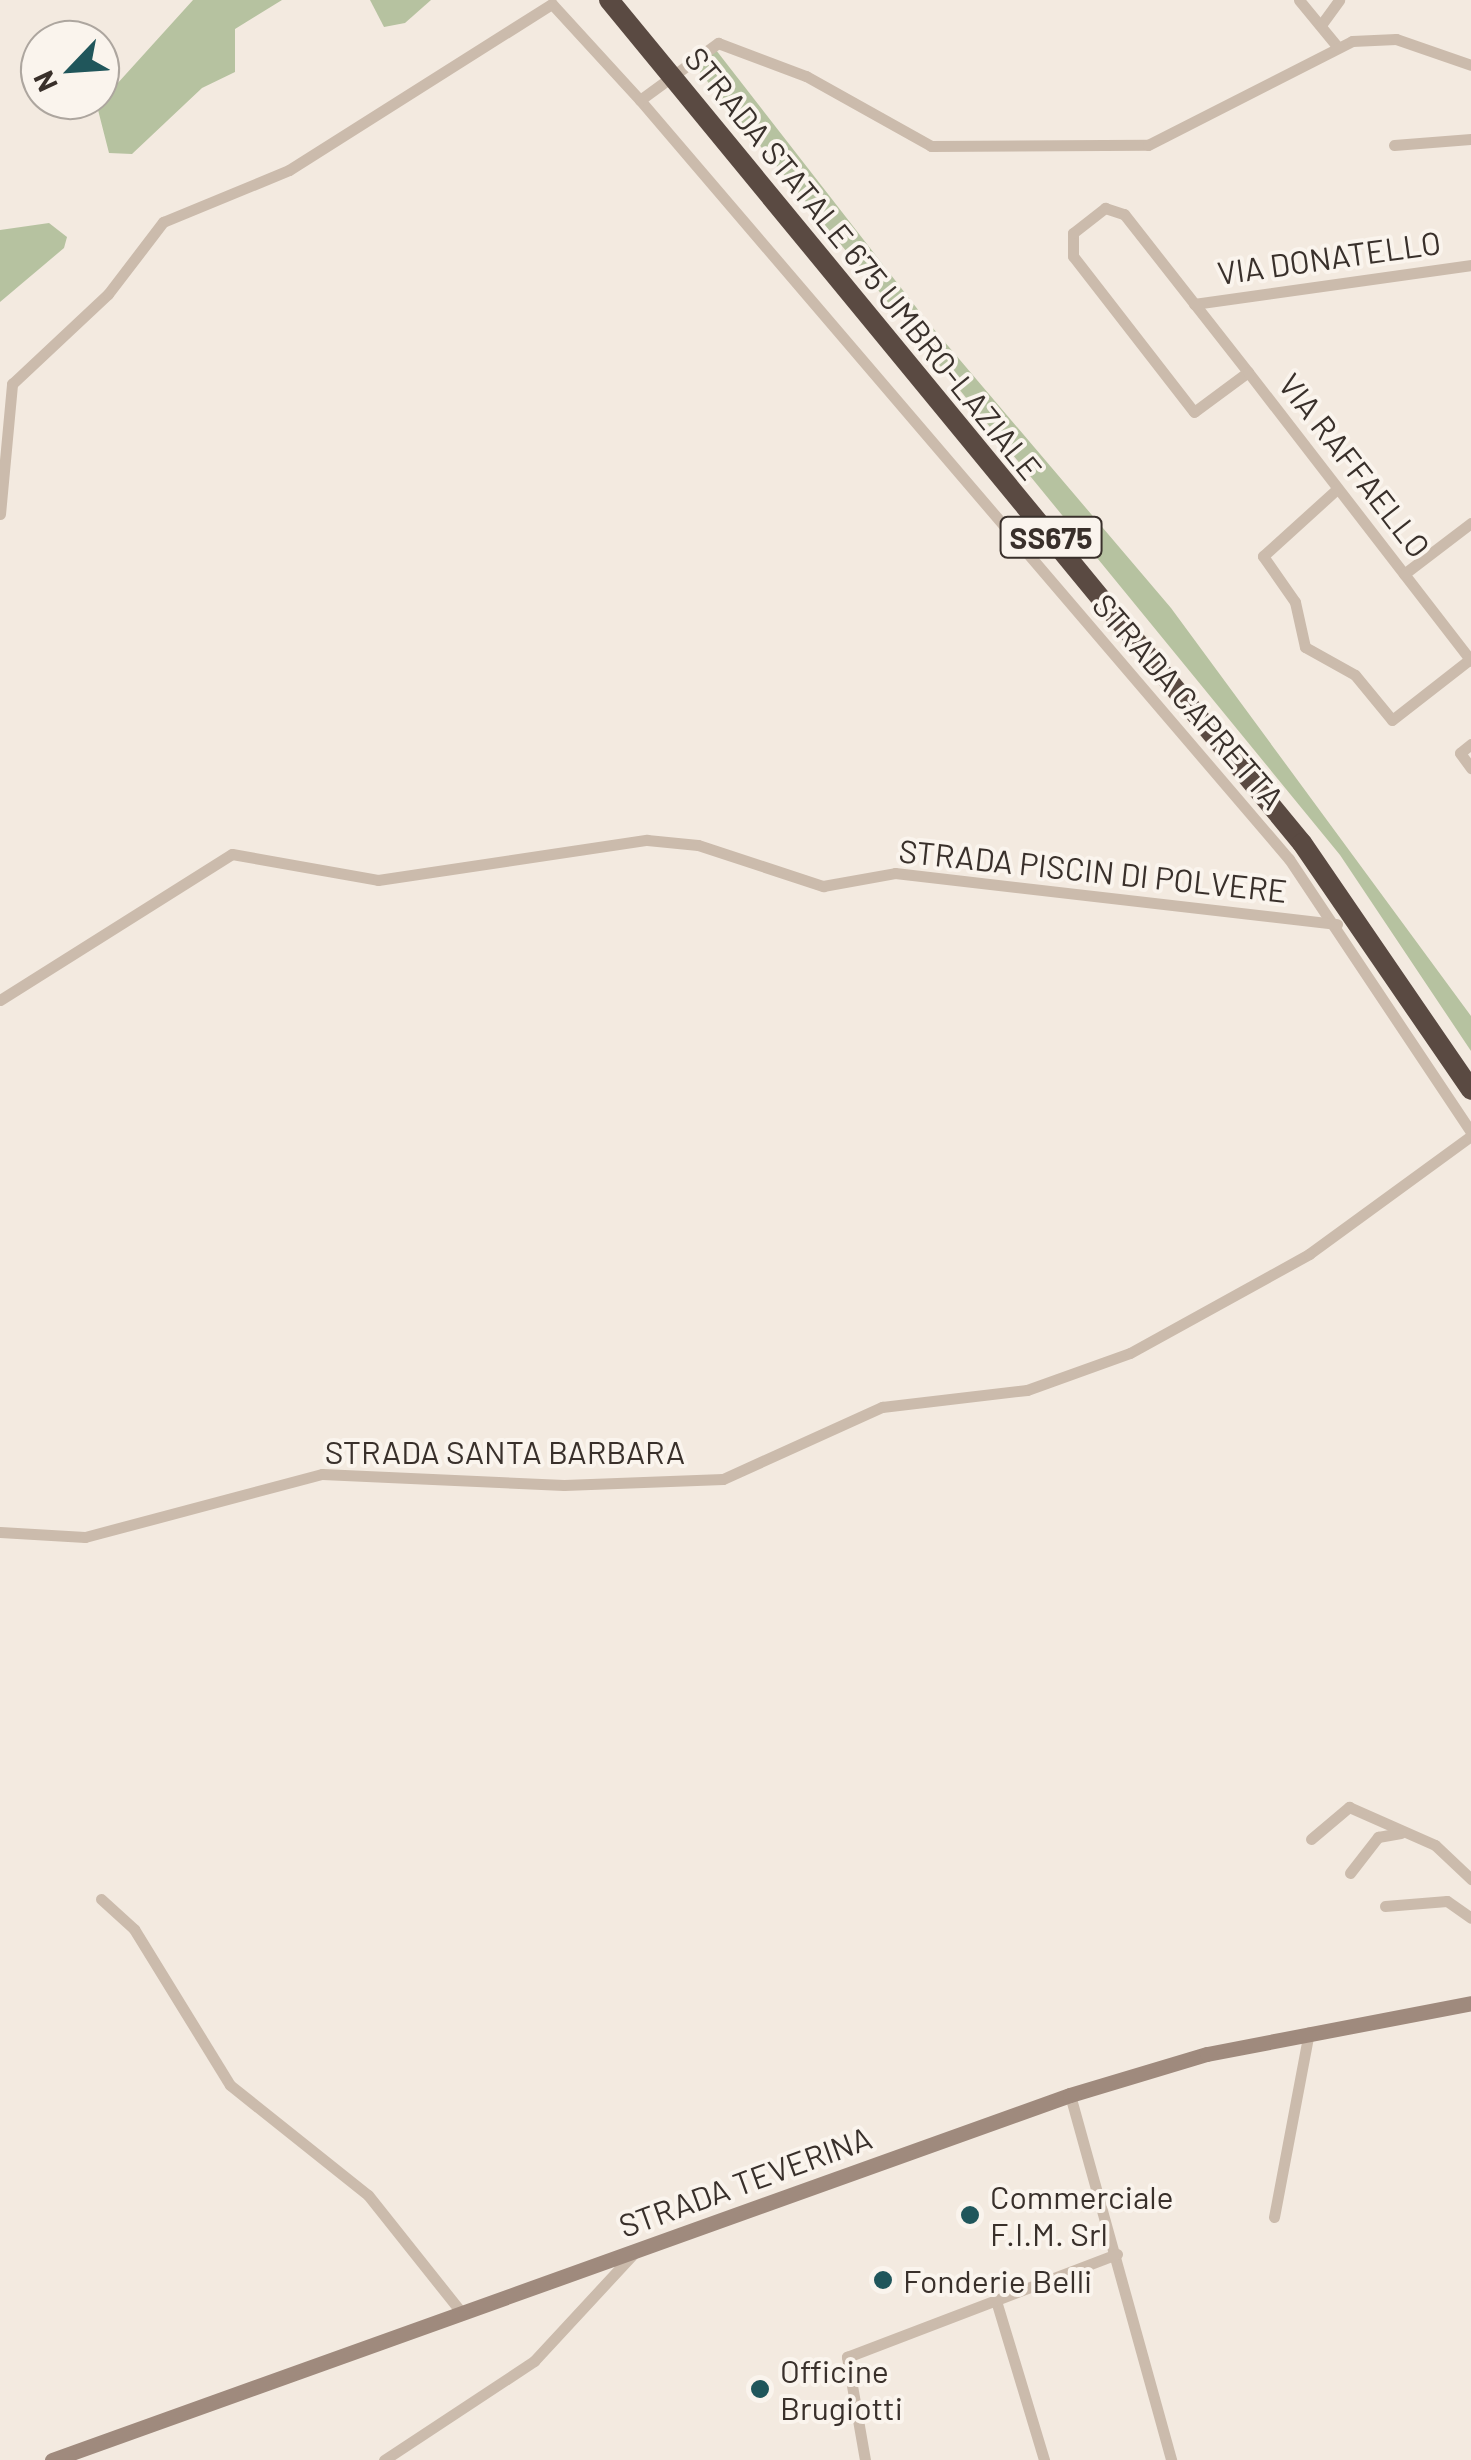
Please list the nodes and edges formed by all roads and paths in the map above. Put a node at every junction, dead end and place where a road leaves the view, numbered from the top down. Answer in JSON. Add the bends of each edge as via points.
{"nodes":[{"id":1,"x":609,"y":0,"type":"edge"},
{"id":2,"x":627,"y":0,"type":"edge"},
{"id":3,"x":1299,"y":0,"type":"edge"},
{"id":4,"x":1340,"y":0,"type":"edge"},
{"id":5,"x":1321,"y":25,"type":"junction"},
{"id":6,"x":1336,"y":46,"type":"junction"},
{"id":7,"x":1471,"y":65,"type":"edge"},
{"id":8,"x":640,"y":100,"type":"junction"},
{"id":9,"x":1471,"y":139,"type":"edge"},
{"id":10,"x":1394,"y":146,"type":"dead end"},
{"id":11,"x":1471,"y":265,"type":"edge"},
{"id":12,"x":1194,"y":304,"type":"junction"},
{"id":13,"x":1248,"y":372,"type":"junction"},
{"id":14,"x":1337,"y":488,"type":"junction"},
{"id":15,"x":0,"y":514,"type":"edge"},
{"id":16,"x":1471,"y":523,"type":"edge"},
{"id":17,"x":1404,"y":574,"type":"junction"},
{"id":18,"x":1470,"y":660,"type":"edge"},
{"id":19,"x":1471,"y":744,"type":"edge"},
{"id":20,"x":1471,"y":768,"type":"edge"},
{"id":21,"x":1337,"y":924,"type":"junction"},
{"id":22,"x":0,"y":1000,"type":"edge"},
{"id":23,"x":1471,"y":1065,"type":"edge"},
{"id":24,"x":1471,"y":1090,"type":"edge"},
{"id":25,"x":1471,"y":1134,"type":"edge"},
{"id":26,"x":0,"y":1532,"type":"edge"},
{"id":27,"x":1401,"y":1834,"type":"junction"},
{"id":28,"x":1312,"y":1839,"type":"dead end"},
{"id":29,"x":1350,"y":1873,"type":"dead end"},
{"id":30,"x":1471,"y":1879,"type":"edge"},
{"id":31,"x":102,"y":1899,"type":"dead end"},
{"id":32,"x":1385,"y":1906,"type":"dead end"},
{"id":33,"x":1471,"y":1918,"type":"edge"},
{"id":34,"x":1471,"y":2003,"type":"edge"},
{"id":35,"x":1309,"y":2032,"type":"junction"},
{"id":36,"x":1070,"y":2096,"type":"junction"},
{"id":37,"x":1274,"y":2217,"type":"dead end"},
{"id":38,"x":636,"y":2251,"type":"junction"},
{"id":39,"x":1118,"y":2254,"type":"junction"},
{"id":40,"x":997,"y":2304,"type":"junction"},
{"id":41,"x":462,"y":2313,"type":"junction"},
{"id":42,"x":52,"y":2460,"type":"edge"},
{"id":43,"x":384,"y":2460,"type":"edge"},
{"id":44,"x":865,"y":2460,"type":"edge"},
{"id":45,"x":1044,"y":2460,"type":"edge"},
{"id":46,"x":1171,"y":2460,"type":"edge"}],
"edges":[{"from":1,"to":24,"type":"highway","name":"STRADA STATALE 675 UMBRO-LAZIALE","number":"SS675","via":[[1302,843]]},
{"from":2,"to":23,"type":"highway","name":"STRADA STATALE 675 UMBRO-LAZIALE","number":"SS675","via":[[1312,835]]},
{"from":3,"to":5,"type":"street"},
{"from":4,"to":5,"type":"street"},
{"from":5,"to":6,"type":"street"},
{"from":6,"to":7,"type":"street","via":[[1396,39]]},
{"from":6,"to":8,"type":"street","via":[[1196,128],[1125,148],[930,146],[806,76],[718,43]]},
{"from":8,"to":15,"type":"street","name":"STRADA CAPRETTA","via":[[552,4],[288,170],[163,222],[108,294],[12,384]]},
{"from":8,"to":21,"type":"street","name":"STRADA CAPRETTA"},
{"from":9,"to":10,"type":"street"},
{"from":11,"to":12,"type":"street","name":"VIA DONATELLO"},
{"from":12,"to":13,"type":"street","name":"VIA RAFFAELLO"},
{"from":12,"to":13,"type":"street","name":"VIA RAFFAELLO","via":[[1115,206],[1073,233],[1073,256],[1194,412]]},
{"from":13,"to":14,"type":"street","name":"VIA RAFFAELLO"},
{"from":14,"to":17,"type":"street","name":"VIA RAFFAELLO"},
{"from":14,"to":18,"type":"street","via":[[1263,556],[1295,602],[1305,647],[1355,675],[1392,720]]},
{"from":16,"to":17,"type":"street"},
{"from":17,"to":18,"type":"street","name":"VIA RAFFAELLO"},
{"from":19,"to":20,"type":"street","via":[[1460,753]]},
{"from":21,"to":22,"type":"street","name":"STRADA PISCIN DI POLVERE","via":[[896,872],[822,886],[698,845],[647,840],[378,880],[232,854]]},
{"from":21,"to":25,"type":"street","name":"STRADA CAPRETTA"},
{"from":25,"to":26,"type":"street","name":"STRADA SANTA BARBARA","via":[[1309,1254],[1130,1353],[1027,1390],[882,1407],[723,1478],[564,1485],[322,1474],[84,1537]]},
{"from":27,"to":28,"type":"street","via":[[1350,1807]]},
{"from":27,"to":29,"type":"street","via":[[1378,1837]]},
{"from":27,"to":30,"type":"street","via":[[1434,1845]]},
{"from":31,"to":41,"type":"street","via":[[134,1929],[230,2085],[368,2195]]},
{"from":32,"to":33,"type":"street","via":[[1447,1901]]},
{"from":34,"to":35,"type":"main road","name":"STRADA TEVERINA"},
{"from":35,"to":36,"type":"main road","name":"STRADA TEVERINA"},
{"from":35,"to":37,"type":"street"},
{"from":36,"to":38,"type":"main road","name":"STRADA TEVERINA"},
{"from":36,"to":39,"type":"street"},
{"from":38,"to":41,"type":"main road","name":"STRADA TEVERINA"},
{"from":38,"to":43,"type":"street","via":[[534,2361]]},
{"from":39,"to":40,"type":"street"},
{"from":39,"to":46,"type":"street"},
{"from":40,"to":44,"type":"street","via":[[846,2357]]},
{"from":40,"to":45,"type":"street"},
{"from":41,"to":42,"type":"main road","name":"STRADA TEVERINA"}]}
